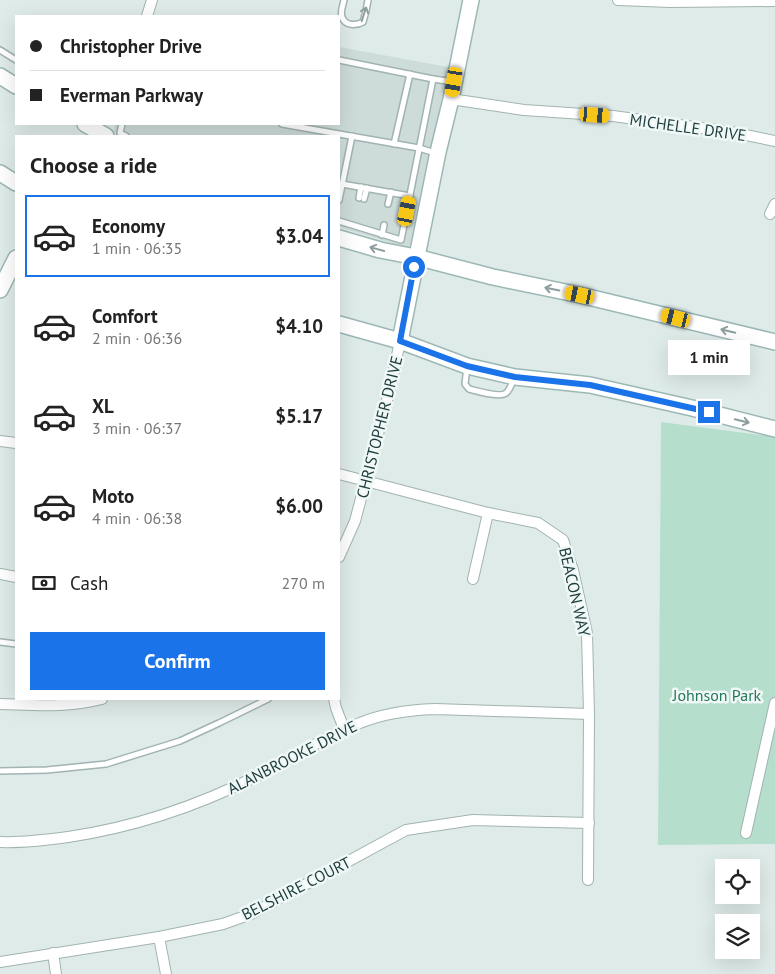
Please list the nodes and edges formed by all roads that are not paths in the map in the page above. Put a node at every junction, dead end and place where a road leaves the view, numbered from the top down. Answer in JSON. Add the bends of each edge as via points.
{"nodes":[{"id":1,"x":152,"y":0,"type":"edge"},
{"id":2,"x":344,"y":0,"type":"edge"},
{"id":3,"x":368,"y":0,"type":"edge"},
{"id":4,"x":471,"y":0,"type":"edge"},
{"id":5,"x":618,"y":0,"type":"edge"},
{"id":6,"x":775,"y":1,"type":"edge"},
{"id":7,"x":147,"y":15,"type":"edge"},
{"id":8,"x":0,"y":50,"type":"edge"},
{"id":9,"x":15,"y":59,"type":"edge"},
{"id":10,"x":340,"y":60,"type":"edge"},
{"id":11,"x":410,"y":74,"type":"junction"},
{"id":12,"x":0,"y":76,"type":"edge"},
{"id":13,"x":433,"y":79,"type":"junction"},
{"id":14,"x":454,"y":82,"type":"junction"},
{"id":15,"x":15,"y":84,"type":"edge"},
{"id":16,"x":451,"y":99,"type":"junction"},
{"id":17,"x":122,"y":125,"type":"edge"},
{"id":18,"x":288,"y":125,"type":"edge"},
{"id":19,"x":124,"y":135,"type":"edge"},
{"id":20,"x":352,"y":136,"type":"junction"},
{"id":21,"x":775,"y":141,"type":"edge"},
{"id":22,"x":394,"y":144,"type":"junction"},
{"id":23,"x":419,"y":148,"type":"junction"},
{"id":24,"x":438,"y":154,"type":"junction"},
{"id":25,"x":0,"y":173,"type":"edge"},
{"id":26,"x":15,"y":183,"type":"edge"},
{"id":27,"x":342,"y":184,"type":"junction"},
{"id":28,"x":364,"y":187,"type":"junction"},
{"id":29,"x":390,"y":192,"type":"junction"},
{"id":30,"x":340,"y":195,"type":"edge"},
{"id":31,"x":410,"y":196,"type":"junction"},
{"id":32,"x":362,"y":199,"type":"dead end"},
{"id":33,"x":388,"y":204,"type":"dead end"},
{"id":34,"x":775,"y":204,"type":"edge"},
{"id":35,"x":770,"y":214,"type":"dead end"},
{"id":36,"x":358,"y":220,"type":"dead end"},
{"id":37,"x":340,"y":221,"type":"edge"},
{"id":38,"x":384,"y":224,"type":"dead end"},
{"id":39,"x":356,"y":227,"type":"junction"},
{"id":40,"x":382,"y":235,"type":"junction"},
{"id":41,"x":340,"y":238,"type":"edge"},
{"id":42,"x":416,"y":257,"type":"junction"},
{"id":43,"x":15,"y":260,"type":"edge"},
{"id":44,"x":0,"y":290,"type":"edge"},
{"id":45,"x":340,"y":324,"type":"edge"},
{"id":46,"x":401,"y":336,"type":"junction"},
{"id":47,"x":775,"y":342,"type":"edge"},
{"id":48,"x":467,"y":366,"type":"junction"},
{"id":49,"x":515,"y":377,"type":"junction"},
{"id":50,"x":775,"y":429,"type":"edge"},
{"id":51,"x":0,"y":441,"type":"edge"},
{"id":52,"x":15,"y":443,"type":"edge"},
{"id":53,"x":340,"y":474,"type":"edge"},
{"id":54,"x":366,"y":481,"type":"junction"},
{"id":55,"x":488,"y":513,"type":"junction"},
{"id":56,"x":340,"y":555,"type":"edge"},
{"id":57,"x":0,"y":574,"type":"edge"},
{"id":58,"x":15,"y":577,"type":"edge"},
{"id":59,"x":473,"y":579,"type":"dead end"},
{"id":60,"x":0,"y":642,"type":"edge"},
{"id":61,"x":15,"y":644,"type":"edge"},
{"id":62,"x":97,"y":700,"type":"edge"},
{"id":63,"x":266,"y":700,"type":"edge"},
{"id":64,"x":334,"y":700,"type":"edge"},
{"id":65,"x":775,"y":703,"type":"edge"},
{"id":66,"x":0,"y":704,"type":"edge"},
{"id":67,"x":589,"y":714,"type":"junction"},
{"id":68,"x":344,"y":730,"type":"junction"},
{"id":69,"x":0,"y":771,"type":"edge"},
{"id":70,"x":589,"y":823,"type":"junction"},
{"id":71,"x":746,"y":834,"type":"dead end"},
{"id":72,"x":0,"y":842,"type":"edge"},
{"id":73,"x":588,"y":880,"type":"dead end"},
{"id":74,"x":159,"y":937,"type":"junction"},
{"id":75,"x":53,"y":953,"type":"junction"},
{"id":76,"x":0,"y":962,"type":"edge"},
{"id":77,"x":56,"y":974,"type":"edge"},
{"id":78,"x":166,"y":974,"type":"edge"}],
"edges":[{"from":1,"to":7,"type":"street"},
{"from":2,"to":3,"type":"lane","one_way":true,"via":[[342,19],[358,25],[363,22]]},
{"from":4,"to":14,"type":"main road","name":"CHRISTOPHER DRIVE"},
{"from":5,"to":6,"type":"street"},
{"from":8,"to":9,"type":"lane"},
{"from":10,"to":11,"type":"lane"},
{"from":11,"to":13,"type":"lane"},
{"from":11,"to":22,"type":"lane"},
{"from":12,"to":15,"type":"main road"},
{"from":13,"to":14,"type":"lane"},
{"from":13,"to":23,"type":"lane"},
{"from":14,"to":16,"type":"main road","name":"CHRISTOPHER DRIVE"},
{"from":16,"to":21,"type":"street","name":"MICHELLE DRIVE","via":[[524,110],[613,116]]},
{"from":16,"to":24,"type":"main road","name":"CHRISTOPHER DRIVE"},
{"from":17,"to":19,"type":"lane","via":[[120,133]]},
{"from":18,"to":20,"type":"lane"},
{"from":20,"to":22,"type":"lane"},
{"from":20,"to":27,"type":"lane"},
{"from":22,"to":23,"type":"lane"},
{"from":23,"to":24,"type":"lane"},
{"from":23,"to":31,"type":"lane"},
{"from":24,"to":42,"type":"main road","name":"CHRISTOPHER DRIVE"},
{"from":25,"to":26,"type":"main road"},
{"from":27,"to":28,"type":"lane"},
{"from":27,"to":30,"type":"lane"},
{"from":28,"to":29,"type":"lane"},
{"from":28,"to":32,"type":"lane"},
{"from":29,"to":31,"type":"lane"},
{"from":29,"to":33,"type":"lane"},
{"from":31,"to":40,"type":"lane","via":[[401,240]]},
{"from":34,"to":35,"type":"street"},
{"from":36,"to":39,"type":"lane"},
{"from":37,"to":39,"type":"lane"},
{"from":38,"to":40,"type":"lane"},
{"from":39,"to":40,"type":"lane"},
{"from":42,"to":41,"type":"main road","one_way":true},
{"from":42,"to":46,"type":"main road","name":"CHRISTOPHER DRIVE"},
{"from":47,"to":42,"type":"main road","one_way":true},
{"from":43,"to":44,"type":"main road"},
{"from":45,"to":46,"type":"main road","via":[[384,338]]},
{"from":46,"to":48,"type":"main road"},
{"from":46,"to":54,"type":"street","name":"CHRISTOPHER DRIVE"},
{"from":48,"to":49,"type":"main road"},
{"from":48,"to":49,"type":"lane","via":[[466,384],[469,389],[490,394],[507,393]]},
{"from":49,"to":50,"type":"main road","one_way":true,"via":[[590,385]]},
{"from":51,"to":52,"type":"street"},
{"from":53,"to":54,"type":"street","name":"BEACON WAY"},
{"from":54,"to":55,"type":"street","name":"BEACON WAY"},
{"from":54,"to":56,"type":"street","name":"CHRISTOPHER DRIVE","via":[[355,521]]},
{"from":55,"to":59,"type":"street"},
{"from":55,"to":67,"type":"street","name":"BEACON WAY","via":[[538,523],[563,540],[587,632]]},
{"from":57,"to":58,"type":"street"},
{"from":60,"to":61,"type":"lane"},
{"from":62,"to":66,"type":"street","via":[[59,706]]},
{"from":63,"to":69,"type":"lane","via":[[180,741],[106,764]]},
{"from":64,"to":68,"type":"street"},
{"from":65,"to":71,"type":"street"},
{"from":67,"to":68,"type":"street","name":"ALANBROOKE DRIVE","via":[[420,710],[389,714]]},
{"from":67,"to":70,"type":"street","name":"BEACON WAY"},
{"from":68,"to":72,"type":"street","name":"ALANBROOKE DRIVE","via":[[258,776],[173,812],[81,835]]},
{"from":70,"to":73,"type":"street","name":"BEACON WAY"},
{"from":70,"to":74,"type":"street","name":"BELSHIRE COURT","via":[[473,820],[406,830],[252,914],[223,924]]},
{"from":74,"to":75,"type":"street","name":"BELSHIRE COURT"},
{"from":74,"to":78,"type":"street"},
{"from":75,"to":76,"type":"street","name":"BELSHIRE COURT"},
{"from":75,"to":77,"type":"street"}]}
